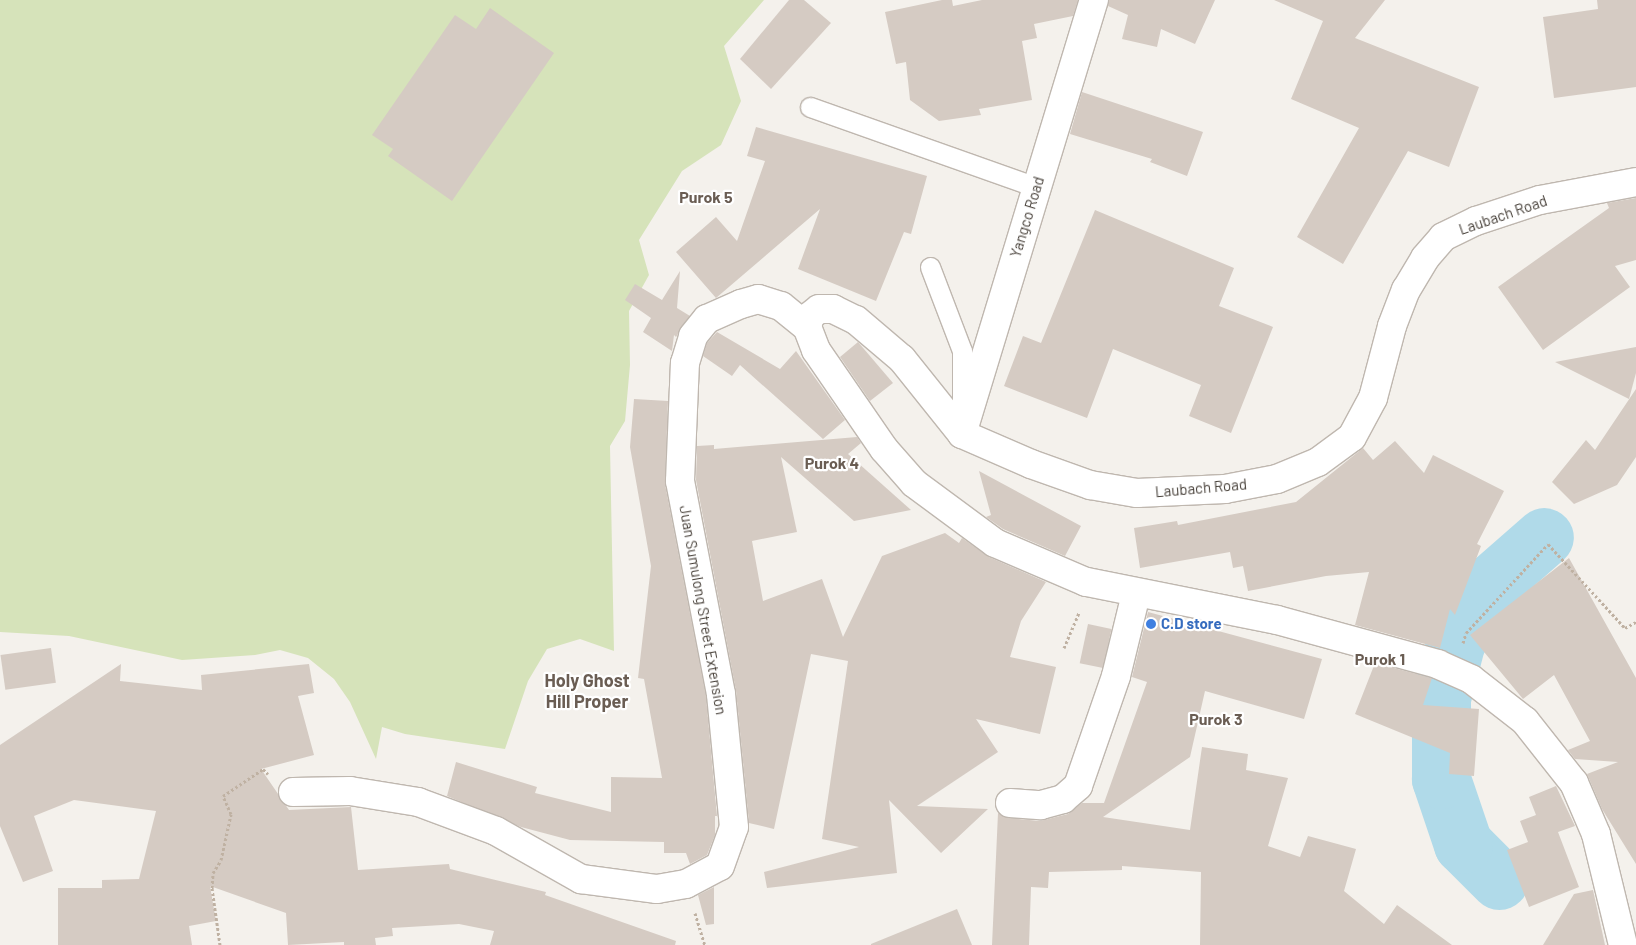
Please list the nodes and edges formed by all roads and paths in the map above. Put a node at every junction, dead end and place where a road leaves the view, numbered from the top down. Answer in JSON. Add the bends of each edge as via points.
{"nodes":[{"id":1,"x":1094,"y":0,"type":"edge"},
{"id":2,"x":810,"y":107,"type":"dead end"},
{"id":3,"x":1636,"y":182,"type":"edge"},
{"id":4,"x":1036,"y":187,"type":"junction"},
{"id":5,"x":930,"y":267,"type":"dead end"},
{"id":6,"x":807,"y":327,"type":"junction"},
{"id":7,"x":962,"y":434,"type":"junction"},
{"id":8,"x":1136,"y":594,"type":"junction"},
{"id":9,"x":1080,"y":609,"type":"dead end"},
{"id":10,"x":1636,"y":622,"type":"edge"},
{"id":11,"x":1466,"y":633,"type":"dead end"},
{"id":12,"x":1064,"y":648,"type":"dead end"},
{"id":13,"x":293,"y":792,"type":"joint"},
{"id":14,"x":1010,"y":802,"type":"dead end"},
{"id":15,"x":220,"y":945,"type":"edge"},
{"id":16,"x":1623,"y":945,"type":"edge"}],
"edges":[{"from":1,"to":4,"type":"street","name":"Yangco Road"},
{"from":2,"to":4,"type":"lane"},
{"from":3,"to":7,"type":"street","name":"Laubach Road","via":[[1540,200],[1476,221],[1444,237],[1425,258],[1406,290],[1392,326],[1373,398],[1352,437],[1318,462],[1277,479],[1225,489],[1137,492],[1090,485]]},
{"from":4,"to":7,"type":"street","name":"Yangco Road"},
{"from":5,"to":7,"type":"lane","via":[[962,351]]},
{"from":6,"to":7,"type":"street","name":"Laubach Road","via":[[810,316],[819,309],[833,309],[856,320],[902,359]]},
{"from":6,"to":8,"type":"street","via":[[816,350],[884,449],[914,483],[995,543],[1086,582]]},
{"from":6,"to":13,"type":"street","name":"Juan Sumulong Street Extension","via":[[781,306],[758,299],[741,304],[707,319],[693,336],[685,363],[680,481],[721,694],[734,827],[720,866],[686,884],[657,889],[581,879],[496,832],[418,802],[350,791]]},
{"from":8,"to":14,"type":"street","via":[[1118,668],[1078,786],[1063,799],[1041,805]]},
{"from":8,"to":16,"type":"street","via":[[1277,620],[1438,664],[1468,677],[1525,721],[1574,783],[1596,834]]},
{"from":9,"to":12,"type":"path"},
{"from":10,"to":11,"type":"path","via":[[1625,628],[1548,544]]},
{"from":13,"to":15,"type":"path","via":[[263,769],[224,796],[232,814],[221,860],[213,873],[212,888]]}]}
